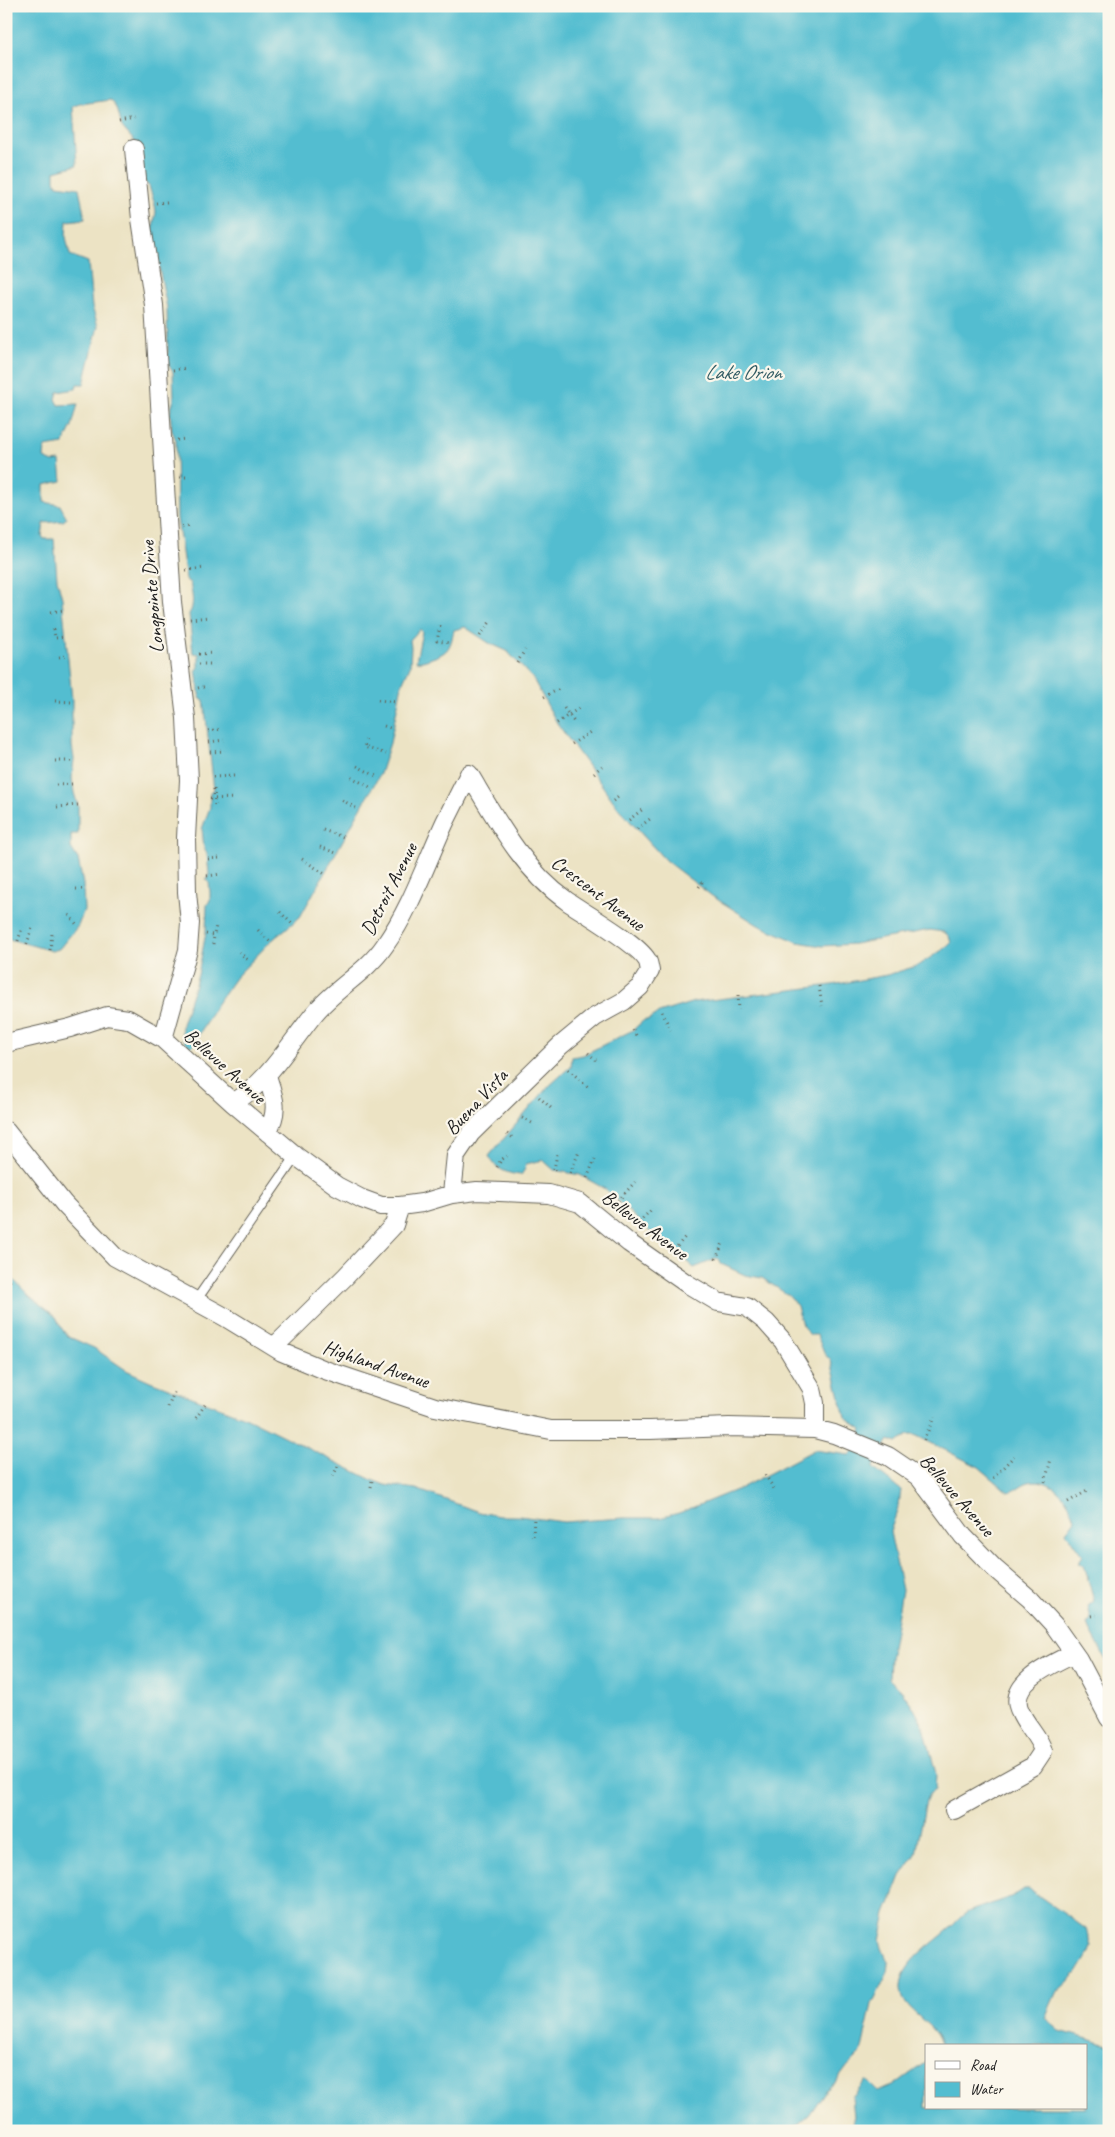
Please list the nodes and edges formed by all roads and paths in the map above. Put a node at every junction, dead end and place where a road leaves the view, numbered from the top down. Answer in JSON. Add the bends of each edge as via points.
{"nodes":[{"id":1,"x":134,"y":119,"type":"dead end"},
{"id":2,"x":119,"y":122,"type":"dead end"},
{"id":3,"x":134,"y":149,"type":"dead end"},
{"id":4,"x":167,"y":202,"type":"dead end"},
{"id":5,"x":155,"y":203,"type":"dead end"},
{"id":6,"x":186,"y":368,"type":"dead end"},
{"id":7,"x":173,"y":370,"type":"dead end"},
{"id":8,"x":186,"y":439,"type":"dead end"},
{"id":9,"x":176,"y":440,"type":"dead end"},
{"id":10,"x":204,"y":568,"type":"dead end"},
{"id":11,"x":186,"y":570,"type":"dead end"},
{"id":12,"x":63,"y":610,"type":"dead end"},
{"id":13,"x":51,"y":612,"type":"dead end"},
{"id":14,"x":209,"y":617,"type":"dead end"},
{"id":15,"x":189,"y":619,"type":"dead end"},
{"id":16,"x":490,"y":622,"type":"dead end"},
{"id":17,"x":440,"y":626,"type":"dead end"},
{"id":18,"x":54,"y":629,"type":"dead end"},
{"id":19,"x":480,"y":636,"type":"dead end"},
{"id":20,"x":65,"y":637,"type":"dead end"},
{"id":21,"x":450,"y":643,"type":"dead end"},
{"id":22,"x":525,"y":650,"type":"dead end"},
{"id":23,"x":213,"y":653,"type":"dead end"},
{"id":24,"x":199,"y":654,"type":"dead end"},
{"id":25,"x":67,"y":656,"type":"dead end"},
{"id":26,"x":59,"y":657,"type":"dead end"},
{"id":27,"x":517,"y":663,"type":"dead end"},
{"id":28,"x":199,"y":664,"type":"dead end"},
{"id":29,"x":213,"y":664,"type":"dead end"},
{"id":30,"x":207,"y":686,"type":"dead end"},
{"id":31,"x":198,"y":688,"type":"dead end"},
{"id":32,"x":561,"y":688,"type":"dead end"},
{"id":33,"x":544,"y":697,"type":"dead end"},
{"id":34,"x":378,"y":700,"type":"dead end"},
{"id":35,"x":55,"y":702,"type":"dead end"},
{"id":36,"x":72,"y":702,"type":"dead end"},
{"id":37,"x":398,"y":702,"type":"dead end"},
{"id":38,"x":564,"y":708,"type":"dead end"},
{"id":39,"x":579,"y":708,"type":"dead end"},
{"id":40,"x":569,"y":715,"type":"junction"},
{"id":41,"x":574,"y":722,"type":"dead end"},
{"id":42,"x":558,"y":723,"type":"dead end"},
{"id":43,"x":384,"y":726,"type":"dead end"},
{"id":44,"x":222,"y":729,"type":"dead end"},
{"id":45,"x":393,"y":729,"type":"dead end"},
{"id":46,"x":208,"y":731,"type":"dead end"},
{"id":47,"x":592,"y":731,"type":"dead end"},
{"id":48,"x":224,"y":740,"type":"dead end"},
{"id":49,"x":366,"y":740,"type":"dead end"},
{"id":50,"x":209,"y":742,"type":"dead end"},
{"id":51,"x":572,"y":744,"type":"dead end"},
{"id":52,"x":225,"y":751,"type":"dead end"},
{"id":53,"x":210,"y":752,"type":"dead end"},
{"id":54,"x":386,"y":754,"type":"dead end"},
{"id":55,"x":55,"y":761,"type":"dead end"},
{"id":56,"x":74,"y":761,"type":"dead end"},
{"id":57,"x":357,"y":766,"type":"dead end"},
{"id":58,"x":602,"y":766,"type":"dead end"},
{"id":59,"x":594,"y":773,"type":"dead end"},
{"id":60,"x":468,"y":774,"type":"joint"},
{"id":61,"x":234,"y":776,"type":"dead end"},
{"id":62,"x":213,"y":777,"type":"dead end"},
{"id":63,"x":351,"y":777,"type":"dead end"},
{"id":64,"x":378,"y":777,"type":"dead end"},
{"id":65,"x":56,"y":784,"type":"dead end"},
{"id":66,"x":73,"y":784,"type":"dead end"},
{"id":67,"x":372,"y":788,"type":"dead end"},
{"id":68,"x":214,"y":789,"type":"dead end"},
{"id":69,"x":621,"y":795,"type":"dead end"},
{"id":70,"x":235,"y":798,"type":"dead end"},
{"id":71,"x":212,"y":799,"type":"junction"},
{"id":72,"x":342,"y":800,"type":"dead end"},
{"id":73,"x":613,"y":801,"type":"dead end"},
{"id":74,"x":78,"y":805,"type":"dead end"},
{"id":75,"x":57,"y":807,"type":"dead end"},
{"id":76,"x":215,"y":807,"type":"dead end"},
{"id":77,"x":643,"y":809,"type":"dead end"},
{"id":78,"x":359,"y":810,"type":"dead end"},
{"id":79,"x":650,"y":818,"type":"dead end"},
{"id":80,"x":629,"y":820,"type":"dead end"},
{"id":81,"x":323,"y":830,"type":"dead end"},
{"id":82,"x":637,"y":830,"type":"dead end"},
{"id":83,"x":343,"y":837,"type":"dead end"},
{"id":84,"x":320,"y":847,"type":"dead end"},
{"id":85,"x":336,"y":853,"type":"dead end"},
{"id":86,"x":220,"y":858,"type":"dead end"},
{"id":87,"x":208,"y":859,"type":"dead end"},
{"id":88,"x":302,"y":859,"type":"dead end"},
{"id":89,"x":222,"y":874,"type":"dead end"},
{"id":90,"x":325,"y":874,"type":"dead end"},
{"id":91,"x":207,"y":876,"type":"dead end"},
{"id":92,"x":703,"y":881,"type":"dead end"},
{"id":93,"x":699,"y":887,"type":"dead end"},
{"id":94,"x":76,"y":889,"type":"dead end"},
{"id":95,"x":83,"y":889,"type":"dead end"},
{"id":96,"x":280,"y":912,"type":"dead end"},
{"id":97,"x":69,"y":915,"type":"dead end"},
{"id":98,"x":292,"y":924,"type":"dead end"},
{"id":99,"x":78,"y":926,"type":"dead end"},
{"id":100,"x":216,"y":926,"type":"dead end"},
{"id":101,"x":22,"y":928,"type":"dead end"},
{"id":102,"x":32,"y":928,"type":"dead end"},
{"id":103,"x":258,"y":930,"type":"dead end"},
{"id":104,"x":52,"y":934,"type":"dead end"},
{"id":105,"x":206,"y":934,"type":"dead end"},
{"id":106,"x":214,"y":935,"type":"junction"},
{"id":107,"x":18,"y":941,"type":"dead end"},
{"id":108,"x":270,"y":942,"type":"dead end"},
{"id":109,"x":27,"y":944,"type":"dead end"},
{"id":110,"x":213,"y":944,"type":"dead end"},
{"id":111,"x":50,"y":950,"type":"dead end"},
{"id":112,"x":239,"y":952,"type":"dead end"},
{"id":113,"x":250,"y":962,"type":"dead end"},
{"id":114,"x":650,"y":971,"type":"joint"},
{"id":115,"x":819,"y":986,"type":"dead end"},
{"id":116,"x":738,"y":996,"type":"dead end"},
{"id":117,"x":822,"y":1006,"type":"dead end"},
{"id":118,"x":739,"y":1010,"type":"dead end"},
{"id":119,"x":662,"y":1012,"type":"dead end"},
{"id":120,"x":633,"y":1030,"type":"dead end"},
{"id":121,"x":671,"y":1030,"type":"dead end"},
{"id":122,"x":638,"y":1037,"type":"dead end"},
{"id":123,"x":163,"y":1039,"type":"junction"},
{"id":124,"x":6,"y":1042,"type":"edge"},
{"id":125,"x":588,"y":1052,"type":"dead end"},
{"id":126,"x":596,"y":1060,"type":"dead end"},
{"id":127,"x":568,"y":1069,"type":"dead end"},
{"id":128,"x":266,"y":1076,"type":"junction"},
{"id":129,"x":588,"y":1087,"type":"dead end"},
{"id":130,"x":539,"y":1097,"type":"dead end"},
{"id":131,"x":233,"y":1103,"type":"junction"},
{"id":132,"x":553,"y":1110,"type":"dead end"},
{"id":133,"x":522,"y":1118,"type":"dead end"},
{"id":134,"x":532,"y":1123,"type":"dead end"},
{"id":135,"x":6,"y":1131,"type":"edge"},
{"id":136,"x":267,"y":1132,"type":"junction"},
{"id":137,"x":507,"y":1134,"type":"dead end"},
{"id":138,"x":512,"y":1138,"type":"dead end"},
{"id":139,"x":579,"y":1152,"type":"dead end"},
{"id":140,"x":557,"y":1154,"type":"dead end"},
{"id":141,"x":296,"y":1156,"type":"junction"},
{"id":142,"x":507,"y":1156,"type":"dead end"},
{"id":143,"x":594,"y":1159,"type":"dead end"},
{"id":144,"x":497,"y":1167,"type":"dead end"},
{"id":145,"x":554,"y":1170,"type":"dead end"},
{"id":146,"x":570,"y":1173,"type":"dead end"},
{"id":147,"x":587,"y":1178,"type":"dead end"},
{"id":148,"x":635,"y":1182,"type":"dead end"},
{"id":149,"x":452,"y":1194,"type":"junction"},
{"id":150,"x":618,"y":1201,"type":"dead end"},
{"id":151,"x":400,"y":1206,"type":"junction"},
{"id":152,"x":652,"y":1209,"type":"dead end"},
{"id":153,"x":639,"y":1222,"type":"dead end"},
{"id":154,"x":685,"y":1237,"type":"dead end"},
{"id":155,"x":723,"y":1243,"type":"dead end"},
{"id":156,"x":674,"y":1250,"type":"dead end"},
{"id":157,"x":716,"y":1260,"type":"dead end"},
{"id":158,"x":12,"y":1279,"type":"dead end"},
{"id":159,"x":6,"y":1284,"type":"edge"},
{"id":160,"x":195,"y":1302,"type":"junction"},
{"id":161,"x":274,"y":1347,"type":"junction"},
{"id":162,"x":175,"y":1390,"type":"dead end"},
{"id":163,"x":207,"y":1402,"type":"dead end"},
{"id":164,"x":168,"y":1408,"type":"dead end"},
{"id":165,"x":934,"y":1417,"type":"dead end"},
{"id":166,"x":196,"y":1418,"type":"dead end"},
{"id":167,"x":815,"y":1429,"type":"junction"},
{"id":168,"x":924,"y":1440,"type":"dead end"},
{"id":169,"x":1014,"y":1456,"type":"dead end"},
{"id":170,"x":1051,"y":1459,"type":"dead end"},
{"id":171,"x":340,"y":1464,"type":"dead end"},
{"id":172,"x":766,"y":1475,"type":"dead end"},
{"id":173,"x":333,"y":1476,"type":"dead end"},
{"id":174,"x":993,"y":1478,"type":"dead end"},
{"id":175,"x":372,"y":1480,"type":"dead end"},
{"id":176,"x":1045,"y":1482,"type":"dead end"},
{"id":177,"x":371,"y":1487,"type":"dead end"},
{"id":178,"x":775,"y":1490,"type":"dead end"},
{"id":179,"x":1087,"y":1491,"type":"dead end"},
{"id":180,"x":1068,"y":1502,"type":"dead end"},
{"id":181,"x":534,"y":1518,"type":"dead end"},
{"id":182,"x":534,"y":1536,"type":"dead end"},
{"id":183,"x":1096,"y":1615,"type":"dead end"},
{"id":184,"x":1090,"y":1616,"type":"dead end"},
{"id":185,"x":1074,"y":1653,"type":"junction"},
{"id":186,"x":1109,"y":1718,"type":"edge"},
{"id":187,"x":954,"y":1810,"type":"dead end"}],
"edges":[{"from":1,"to":2,"type":"path"},
{"from":3,"to":123,"type":"street","name":"Longpointe Drive","via":[[154,305],[172,602],[190,780],[186,838],[188,950]]},
{"from":4,"to":5,"type":"path"},
{"from":6,"to":7,"type":"path"},
{"from":8,"to":9,"type":"path"},
{"from":10,"to":11,"type":"path"},
{"from":12,"to":13,"type":"path"},
{"from":14,"to":15,"type":"path"},
{"from":16,"to":19,"type":"path"},
{"from":17,"to":21,"type":"path","via":[[437,642]]},
{"from":18,"to":20,"type":"path","via":[[55,638]]},
{"from":22,"to":27,"type":"path"},
{"from":23,"to":24,"type":"path"},
{"from":25,"to":26,"type":"path"},
{"from":28,"to":29,"type":"path"},
{"from":30,"to":31,"type":"path"},
{"from":32,"to":33,"type":"path"},
{"from":34,"to":37,"type":"path"},
{"from":35,"to":36,"type":"path"},
{"from":38,"to":40,"type":"path"},
{"from":39,"to":40,"type":"path"},
{"from":40,"to":41,"type":"path"},
{"from":40,"to":42,"type":"path"},
{"from":43,"to":45,"type":"path"},
{"from":44,"to":46,"type":"path"},
{"from":47,"to":51,"type":"path"},
{"from":48,"to":50,"type":"path"},
{"from":49,"to":54,"type":"path","via":[[364,747]]},
{"from":52,"to":53,"type":"path"},
{"from":55,"to":56,"type":"path"},
{"from":57,"to":64,"type":"path"},
{"from":58,"to":59,"type":"path"},
{"from":60,"to":114,"type":"street","name":"Crescent Avenue","via":[[533,871],[555,892],[632,945],[649,962]]},
{"from":60,"to":128,"type":"street","name":"Detroit Avenue","via":[[405,910],[384,947],[320,1007]]},
{"from":61,"to":62,"type":"path"},
{"from":63,"to":67,"type":"path"},
{"from":65,"to":66,"type":"path"},
{"from":68,"to":71,"type":"path"},
{"from":69,"to":73,"type":"path"},
{"from":70,"to":71,"type":"path"},
{"from":71,"to":76,"type":"path"},
{"from":72,"to":78,"type":"path"},
{"from":74,"to":75,"type":"path"},
{"from":77,"to":80,"type":"path"},
{"from":79,"to":82,"type":"path"},
{"from":81,"to":83,"type":"path"},
{"from":84,"to":85,"type":"path"},
{"from":86,"to":87,"type":"path"},
{"from":88,"to":90,"type":"path"},
{"from":89,"to":91,"type":"path"},
{"from":92,"to":93,"type":"path"},
{"from":94,"to":95,"type":"path"},
{"from":96,"to":98,"type":"path"},
{"from":97,"to":99,"type":"path"},
{"from":100,"to":106,"type":"path"},
{"from":101,"to":107,"type":"path"},
{"from":102,"to":109,"type":"path"},
{"from":103,"to":108,"type":"path"},
{"from":104,"to":111,"type":"path"},
{"from":105,"to":106,"type":"path"},
{"from":106,"to":110,"type":"path"},
{"from":112,"to":113,"type":"path"},
{"from":114,"to":149,"type":"street","name":"Buena Vista","via":[[640,987],[624,1001],[595,1017],[560,1046],[472,1133],[456,1154]]},
{"from":115,"to":117,"type":"path"},
{"from":116,"to":118,"type":"path"},
{"from":119,"to":121,"type":"path"},
{"from":120,"to":122,"type":"path"},
{"from":123,"to":124,"type":"street","name":"Bellevue Avenue","via":[[128,1019],[107,1016]]},
{"from":123,"to":131,"type":"street","name":"Bellevue Avenue"},
{"from":125,"to":126,"type":"path"},
{"from":127,"to":129,"type":"path"},
{"from":128,"to":131,"type":"street","name":"Detroit Avenue","via":[[250,1093]]},
{"from":128,"to":136,"type":"street","via":[[275,1111]]},
{"from":130,"to":132,"type":"path"},
{"from":131,"to":136,"type":"street","name":"Bellevue Avenue"},
{"from":133,"to":134,"type":"path"},
{"from":135,"to":160,"type":"street","name":"Highland Avenue","via":[[64,1204],[115,1257]]},
{"from":136,"to":141,"type":"street","name":"Bellevue Avenue"},
{"from":137,"to":138,"type":"path"},
{"from":139,"to":146,"type":"path"},
{"from":140,"to":145,"type":"path"},
{"from":141,"to":151,"type":"street","name":"Bellevue Avenue","via":[[337,1186],[362,1199],[381,1206]]},
{"from":141,"to":160,"type":"lane"},
{"from":142,"to":144,"type":"path"},
{"from":143,"to":147,"type":"path"},
{"from":148,"to":150,"type":"path"},
{"from":149,"to":151,"type":"street"},
{"from":149,"to":167,"type":"street","name":"Bellevue Avenue","via":[[477,1191],[549,1194],[580,1203],[686,1283],[718,1302],[746,1307],[783,1341],[812,1389]]},
{"from":151,"to":161,"type":"street","via":[[394,1225]]},
{"from":152,"to":153,"type":"path"},
{"from":154,"to":156,"type":"path"},
{"from":155,"to":157,"type":"path"},
{"from":158,"to":159,"type":"path"},
{"from":160,"to":161,"type":"street","name":"Highland Avenue"},
{"from":161,"to":167,"type":"street","name":"Highland Avenue","via":[[325,1370],[435,1406],[551,1430]]},
{"from":162,"to":164,"type":"path"},
{"from":163,"to":166,"type":"path"},
{"from":165,"to":168,"type":"path"},
{"from":167,"to":185,"type":"street","name":"Bellevue Avenue","via":[[888,1456],[919,1477],[963,1536],[1030,1599]]},
{"from":169,"to":174,"type":"path"},
{"from":170,"to":176,"type":"path"},
{"from":171,"to":173,"type":"path"},
{"from":172,"to":178,"type":"path"},
{"from":175,"to":177,"type":"path"},
{"from":179,"to":180,"type":"path"},
{"from":181,"to":182,"type":"path"},
{"from":183,"to":184,"type":"path"},
{"from":185,"to":186,"type":"street","name":"Bellevue Avenue"},
{"from":185,"to":187,"type":"street","via":[[1039,1673],[1019,1690],[1019,1711],[1041,1743],[1042,1751],[1034,1766]]}]}
